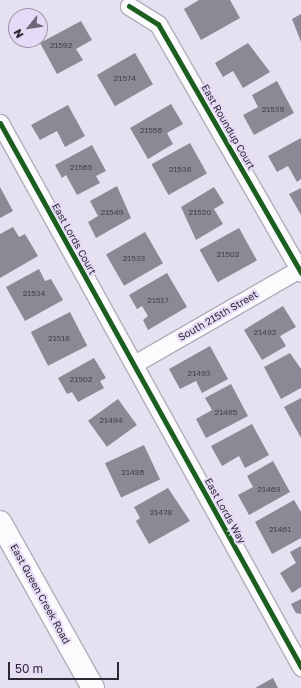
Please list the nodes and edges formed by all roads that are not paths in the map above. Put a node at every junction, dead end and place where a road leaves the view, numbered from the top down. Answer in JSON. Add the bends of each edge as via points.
{"nodes":[{"id":1,"x":129,"y":6,"type":"dead end"},
{"id":2,"x":0,"y":123,"type":"edge"},
{"id":3,"x":300,"y":270,"type":"edge"},
{"id":4,"x":134,"y":364,"type":"junction"},
{"id":5,"x":0,"y":522,"type":"edge"},
{"id":6,"x":301,"y":667,"type":"edge"},
{"id":7,"x":93,"y":688,"type":"edge"}],
"edges":[{"from":1,"to":3,"type":"street","name":"East Roundup Court","via":[[158,24]]},
{"from":2,"to":4,"type":"street","name":"East Lords Court"},
{"from":3,"to":4,"type":"street","name":"South 215th Street"},
{"from":4,"to":6,"type":"street","name":"East Lords Way"},
{"from":5,"to":7,"type":"main road","name":"East Queen Creek Road"}]}
